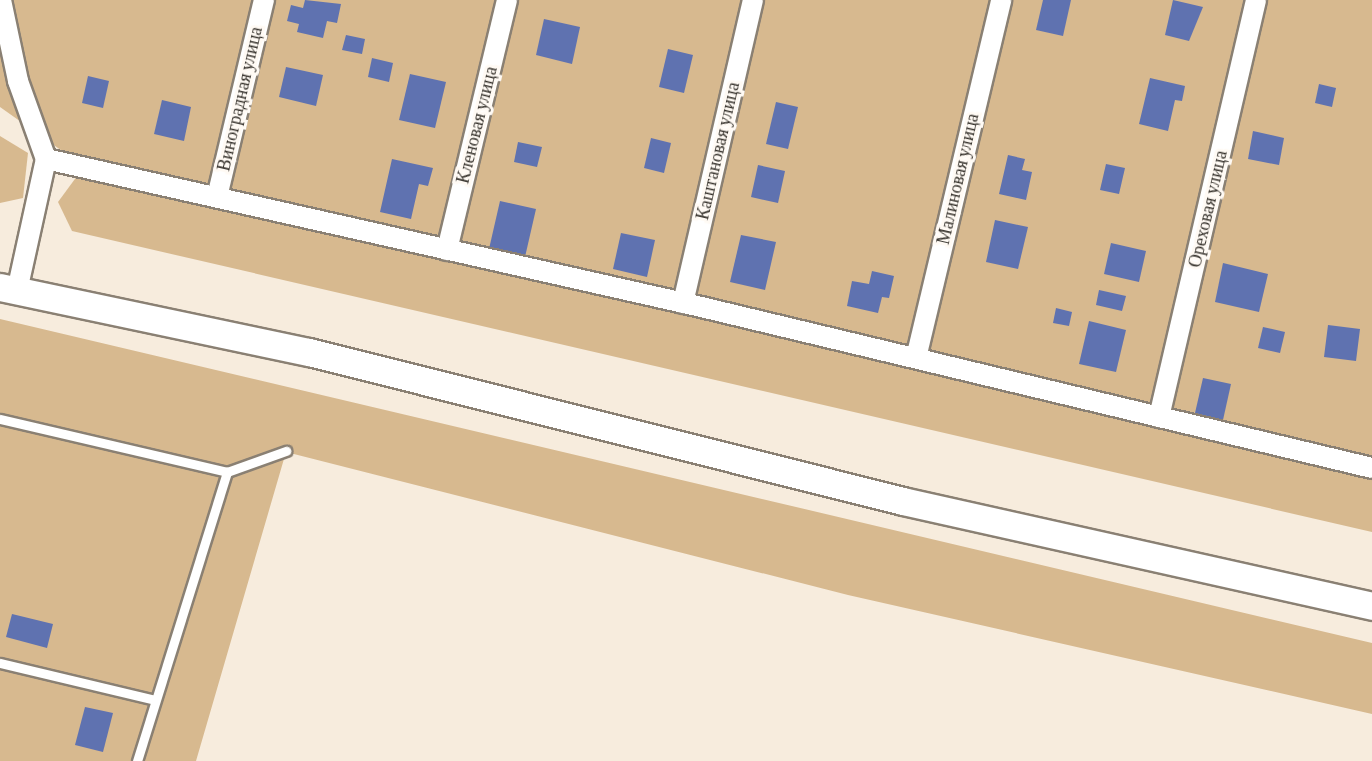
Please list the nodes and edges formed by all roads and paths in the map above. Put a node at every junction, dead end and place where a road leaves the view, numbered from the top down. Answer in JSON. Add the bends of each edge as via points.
{"nodes":[{"id":1,"x":1,"y":0,"type":"edge"},
{"id":2,"x":264,"y":0,"type":"edge"},
{"id":3,"x":507,"y":0,"type":"edge"},
{"id":4,"x":753,"y":0,"type":"edge"},
{"id":5,"x":1001,"y":0,"type":"edge"},
{"id":6,"x":1256,"y":0,"type":"edge"},
{"id":7,"x":46,"y":159,"type":"junction"},
{"id":8,"x":217,"y":198,"type":"junction"},
{"id":9,"x":447,"y":249,"type":"junction"},
{"id":10,"x":8,"y":289,"type":"edge"},
{"id":11,"x":683,"y":303,"type":"junction"},
{"id":12,"x":916,"y":358,"type":"junction"},
{"id":13,"x":1159,"y":417,"type":"junction"},
{"id":14,"x":0,"y":419,"type":"edge"},
{"id":15,"x":286,"y":452,"type":"dead end"},
{"id":16,"x":1372,"y":468,"type":"edge"},
{"id":17,"x":227,"y":472,"type":"junction"},
{"id":18,"x":1372,"y":606,"type":"edge"},
{"id":19,"x":0,"y":663,"type":"edge"},
{"id":20,"x":155,"y":700,"type":"junction"},
{"id":21,"x":137,"y":761,"type":"edge"}],
"edges":[{"from":1,"to":7,"type":"street","via":[[18,81]]},
{"from":2,"to":8,"type":"street","name":"Виноградная улица"},
{"from":3,"to":9,"type":"street","name":"Кленовая улица"},
{"from":4,"to":11,"type":"street","name":"Каштановая улица"},
{"from":5,"to":12,"type":"street","name":"Малиновая улица"},
{"from":6,"to":13,"type":"street","name":"Ореховая улица"},
{"from":7,"to":8,"type":"street"},
{"from":7,"to":10,"type":"street"},
{"from":8,"to":9,"type":"street"},
{"from":9,"to":11,"type":"street"},
{"from":10,"to":18,"type":"street","via":[[309,352],[903,501]]},
{"from":11,"to":12,"type":"street"},
{"from":12,"to":13,"type":"street"},
{"from":13,"to":16,"type":"street"},
{"from":14,"to":17,"type":"lane"},
{"from":15,"to":17,"type":"lane"},
{"from":17,"to":20,"type":"lane"},
{"from":19,"to":20,"type":"lane"},
{"from":20,"to":21,"type":"lane"}]}
